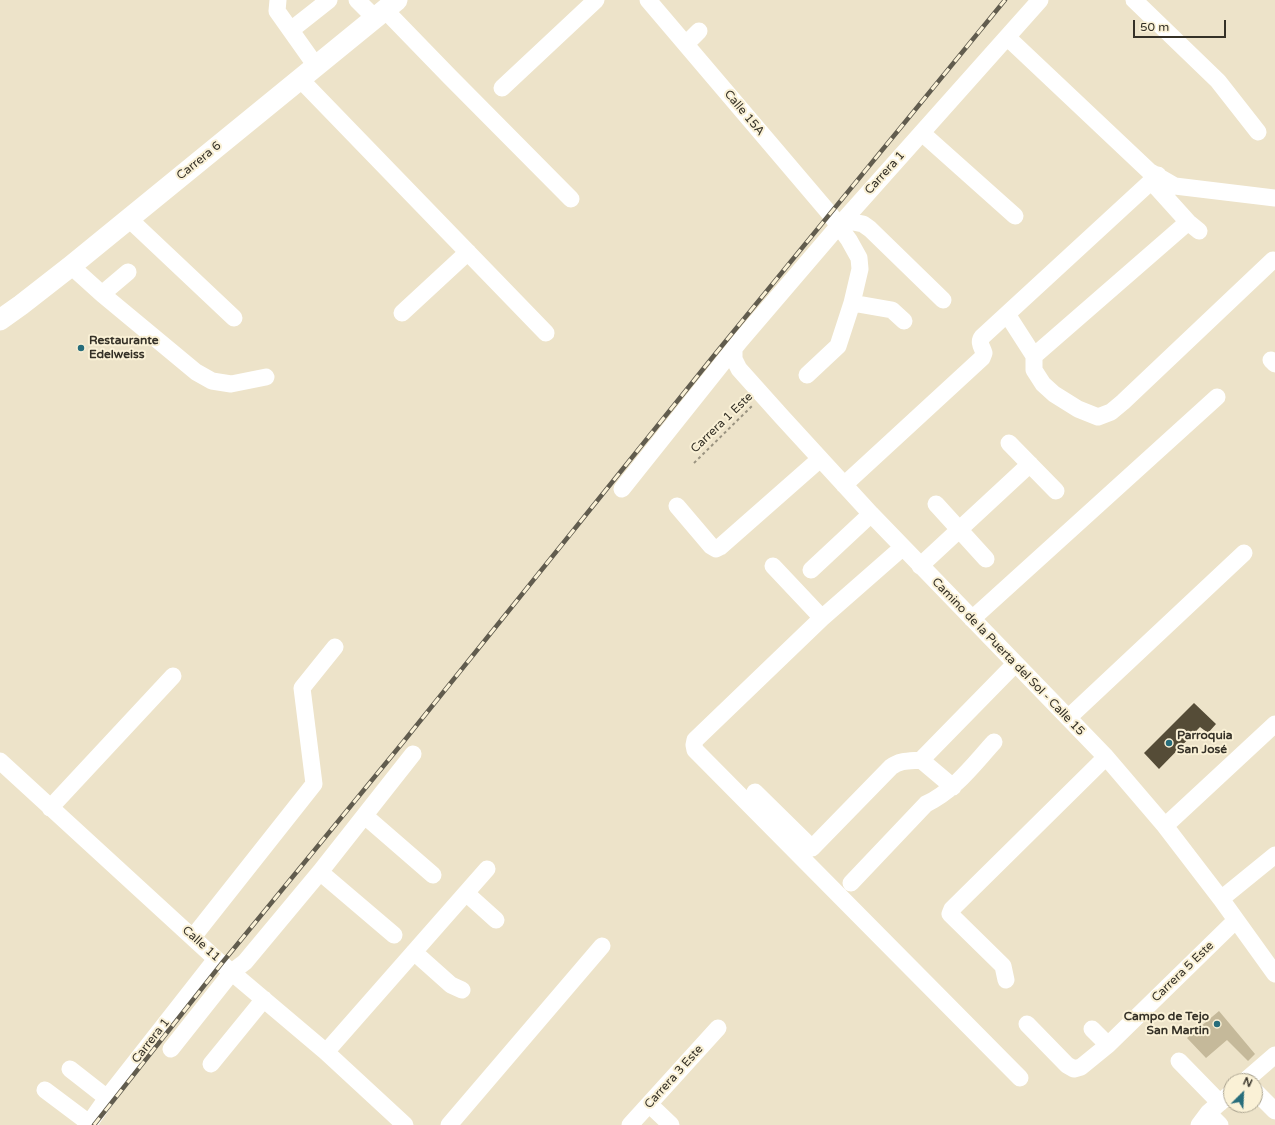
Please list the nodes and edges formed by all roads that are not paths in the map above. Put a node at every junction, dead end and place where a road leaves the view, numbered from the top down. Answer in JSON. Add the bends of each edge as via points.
{"nodes":[{"id":1,"x":278,"y":0,"type":"edge"},
{"id":2,"x":329,"y":0,"type":"edge"},
{"id":3,"x":357,"y":0,"type":"edge"},
{"id":4,"x":596,"y":0,"type":"edge"},
{"id":5,"x":648,"y":0,"type":"edge"},
{"id":6,"x":1040,"y":0,"type":"edge"},
{"id":7,"x":1134,"y":0,"type":"edge"},
{"id":8,"x":386,"y":9,"type":"edge"},
{"id":9,"x":291,"y":30,"type":"junction"},
{"id":10,"x":699,"y":31,"type":"dead end"},
{"id":11,"x":1007,"y":37,"type":"junction"},
{"id":12,"x":686,"y":44,"type":"junction"},
{"id":13,"x":308,"y":72,"type":"junction"},
{"id":14,"x":502,"y":88,"type":"dead end"},
{"id":15,"x":1258,"y":132,"type":"dead end"},
{"id":16,"x":922,"y":133,"type":"junction"},
{"id":17,"x":1154,"y":178,"type":"junction"},
{"id":18,"x":1275,"y":198,"type":"edge"},
{"id":19,"x":571,"y":199,"type":"dead end"},
{"id":20,"x":1015,"y":216,"type":"dead end"},
{"id":21,"x":128,"y":218,"type":"junction"},
{"id":22,"x":841,"y":223,"type":"junction"},
{"id":23,"x":468,"y":252,"type":"junction"},
{"id":24,"x":1273,"y":260,"type":"dead end"},
{"id":25,"x":70,"y":266,"type":"junction"},
{"id":26,"x":128,"y":272,"type":"dead end"},
{"id":27,"x":102,"y":294,"type":"junction"},
{"id":28,"x":943,"y":300,"type":"dead end"},
{"id":29,"x":852,"y":303,"type":"junction"},
{"id":30,"x":402,"y":313,"type":"dead end"},
{"id":31,"x":1007,"y":314,"type":"junction"},
{"id":32,"x":234,"y":318,"type":"dead end"},
{"id":33,"x":0,"y":320,"type":"edge"},
{"id":34,"x":904,"y":321,"type":"dead end"},
{"id":35,"x":546,"y":333,"type":"dead end"},
{"id":36,"x":734,"y":349,"type":"junction"},
{"id":37,"x":1034,"y":356,"type":"junction"},
{"id":38,"x":807,"y":375,"type":"dead end"},
{"id":39,"x":266,"y":377,"type":"dead end"},
{"id":40,"x":1216,"y":397,"type":"dead end"},
{"id":41,"x":1009,"y":443,"type":"dead end"},
{"id":42,"x":820,"y":459,"type":"junction"},
{"id":43,"x":1030,"y":464,"type":"junction"},
{"id":44,"x":844,"y":485,"type":"junction"},
{"id":45,"x":622,"y":489,"type":"dead end"},
{"id":46,"x":1056,"y":491,"type":"dead end"},
{"id":47,"x":936,"y":504,"type":"dead end"},
{"id":48,"x":677,"y":506,"type":"dead end"},
{"id":49,"x":871,"y":514,"type":"junction"},
{"id":50,"x":958,"y":530,"type":"junction"},
{"id":51,"x":903,"y":547,"type":"junction"},
{"id":52,"x":1244,"y":553,"type":"dead end"},
{"id":53,"x":986,"y":559,"type":"dead end"},
{"id":54,"x":773,"y":566,"type":"dead end"},
{"id":55,"x":920,"y":566,"type":"junction"},
{"id":56,"x":811,"y":570,"type":"dead end"},
{"id":57,"x":822,"y":618,"type":"junction"},
{"id":58,"x":972,"y":619,"type":"junction"},
{"id":59,"x":335,"y":647,"type":"dead end"},
{"id":60,"x":1012,"y":668,"type":"junction"},
{"id":61,"x":173,"y":676,"type":"dead end"},
{"id":62,"x":1068,"y":718,"type":"junction"},
{"id":63,"x":1275,"y":724,"type":"edge"},
{"id":64,"x":994,"y":742,"type":"dead end"},
{"id":65,"x":413,"y":754,"type":"dead end"},
{"id":66,"x":921,"y":760,"type":"junction"},
{"id":67,"x":0,"y":761,"type":"edge"},
{"id":68,"x":1103,"y":761,"type":"junction"},
{"id":69,"x":953,"y":787,"type":"junction"},
{"id":70,"x":755,"y":792,"type":"dead end"},
{"id":71,"x":50,"y":808,"type":"junction"},
{"id":72,"x":365,"y":816,"type":"junction"},
{"id":73,"x":1165,"y":826,"type":"junction"},
{"id":74,"x":1275,"y":855,"type":"edge"},
{"id":75,"x":487,"y":869,"type":"dead end"},
{"id":76,"x":320,"y":872,"type":"junction"},
{"id":77,"x":433,"y":875,"type":"dead end"},
{"id":78,"x":851,"y":883,"type":"dead end"},
{"id":79,"x":466,"y":893,"type":"junction"},
{"id":80,"x":1220,"y":899,"type":"junction"},
{"id":81,"x":496,"y":920,"type":"dead end"},
{"id":82,"x":1236,"y":920,"type":"junction"},
{"id":83,"x":198,"y":931,"type":"junction"},
{"id":84,"x":394,"y":935,"type":"dead end"},
{"id":85,"x":602,"y":946,"type":"dead end"},
{"id":86,"x":414,"y":952,"type":"junction"},
{"id":87,"x":216,"y":959,"type":"junction"},
{"id":88,"x":232,"y":972,"type":"junction"},
{"id":89,"x":1275,"y":974,"type":"edge"},
{"id":90,"x":1006,"y":980,"type":"dead end"},
{"id":91,"x":462,"y":990,"type":"dead end"},
{"id":92,"x":264,"y":999,"type":"junction"},
{"id":93,"x":1027,"y":1024,"type":"dead end"},
{"id":94,"x":718,"y":1028,"type":"dead end"},
{"id":95,"x":1092,"y":1029,"type":"dead end"},
{"id":96,"x":1108,"y":1045,"type":"junction"},
{"id":97,"x":171,"y":1049,"type":"dead end"},
{"id":98,"x":326,"y":1052,"type":"junction"},
{"id":99,"x":1275,"y":1054,"type":"edge"},
{"id":100,"x":1179,"y":1061,"type":"dead end"},
{"id":101,"x":211,"y":1064,"type":"dead end"},
{"id":102,"x":70,"y":1069,"type":"dead end"},
{"id":103,"x":1254,"y":1073,"type":"edge"},
{"id":104,"x":1020,"y":1078,"type":"dead end"},
{"id":105,"x":45,"y":1090,"type":"dead end"},
{"id":106,"x":107,"y":1098,"type":"junction"},
{"id":107,"x":1263,"y":1099,"type":"edge"},
{"id":108,"x":649,"y":1104,"type":"junction"},
{"id":109,"x":1275,"y":1111,"type":"edge"},
{"id":110,"x":1216,"y":1112,"type":"edge"},
{"id":111,"x":89,"y":1124,"type":"edge"},
{"id":112,"x":405,"y":1125,"type":"edge"},
{"id":113,"x":449,"y":1125,"type":"edge"},
{"id":114,"x":630,"y":1125,"type":"edge"},
{"id":115,"x":671,"y":1125,"type":"edge"}],
"edges":[{"from":1,"to":9,"type":"street","via":[[277,11]]},
{"from":2,"to":9,"type":"street"},
{"from":3,"to":8,"type":"street"},
{"from":4,"to":14,"type":"street"},
{"from":5,"to":12,"type":"street","name":"Calle 15A"},
{"from":6,"to":11,"type":"street","name":"Carrera 1"},
{"from":7,"to":15,"type":"street","via":[[1218,81]]},
{"from":8,"to":13,"type":"main road","name":"Carrera 6"},
{"from":8,"to":19,"type":"street","via":[[454,82]]},
{"from":9,"to":13,"type":"street"},
{"from":10,"to":12,"type":"street"},
{"from":11,"to":16,"type":"street","name":"Carrera 1"},
{"from":11,"to":17,"type":"street"},
{"from":12,"to":22,"type":"street","name":"Calle 15A"},
{"from":13,"to":21,"type":"main road","name":"Carrera 6"},
{"from":13,"to":23,"type":"street"},
{"from":16,"to":20,"type":"street"},
{"from":16,"to":22,"type":"street","name":"Carrera 1"},
{"from":17,"to":18,"type":"street","via":[[1175,186]]},
{"from":17,"to":31,"type":"street"},
{"from":17,"to":37,"type":"street","via":[[1193,227]]},
{"from":21,"to":25,"type":"main road","name":"Carrera 6"},
{"from":21,"to":32,"type":"street"},
{"from":22,"to":28,"type":"street","via":[[863,224],[870,229]]},
{"from":22,"to":29,"type":"street","name":"Calle 15A","via":[[859,258],[860,269]]},
{"from":22,"to":36,"type":"street","name":"Carrera 1"},
{"from":23,"to":30,"type":"street"},
{"from":23,"to":35,"type":"street"},
{"from":24,"to":37,"type":"street","via":[[1111,412],[1098,417],[1078,409],[1054,394],[1043,384],[1034,370]]},
{"from":25,"to":27,"type":"street"},
{"from":25,"to":33,"type":"main road","name":"Carrera 6"},
{"from":26,"to":27,"type":"street"},
{"from":27,"to":39,"type":"street","via":[[196,372],[212,381],[230,384]]},
{"from":29,"to":34,"type":"street","via":[[892,310]]},
{"from":29,"to":38,"type":"street","name":"Calle 15A","via":[[838,346]]},
{"from":31,"to":37,"type":"street"},
{"from":31,"to":44,"type":"street","via":[[982,336],[982,358]]},
{"from":36,"to":42,"type":"street","name":"Camino de la Puerta del Sol - Calle 15","via":[[734,358],[739,369]]},
{"from":36,"to":45,"type":"street","name":"Carrera 1"},
{"from":40,"to":58,"type":"street"},
{"from":41,"to":43,"type":"street"},
{"from":42,"to":44,"type":"street","name":"Camino de la Puerta del Sol - Calle 15"},
{"from":42,"to":48,"type":"street","via":[[716,549]]},
{"from":43,"to":46,"type":"street"},
{"from":43,"to":50,"type":"street"},
{"from":44,"to":49,"type":"street","name":"Camino de la Puerta del Sol - Calle 15"},
{"from":47,"to":50,"type":"street"},
{"from":49,"to":51,"type":"street","name":"Camino de la Puerta del Sol - Calle 15"},
{"from":49,"to":56,"type":"street"},
{"from":50,"to":53,"type":"street"},
{"from":50,"to":55,"type":"street"},
{"from":51,"to":55,"type":"street","name":"Camino de la Puerta del Sol - Calle 15"},
{"from":51,"to":57,"type":"street"},
{"from":52,"to":62,"type":"street"},
{"from":54,"to":57,"type":"street"},
{"from":55,"to":58,"type":"street","name":"Camino de la Puerta del Sol - Calle 15"},
{"from":57,"to":104,"type":"street","via":[[695,740],[695,750]]},
{"from":58,"to":60,"type":"street","name":"Camino de la Puerta del Sol - Calle 15"},
{"from":59,"to":83,"type":"street","via":[[302,688],[314,784]]},
{"from":60,"to":62,"type":"street","name":"Camino de la Puerta del Sol - Calle 15"},
{"from":60,"to":66,"type":"street"},
{"from":61,"to":71,"type":"street"},
{"from":62,"to":68,"type":"street","name":"Camino de la Puerta del Sol - Calle 15"},
{"from":63,"to":73,"type":"street"},
{"from":64,"to":69,"type":"street"},
{"from":65,"to":72,"type":"street"},
{"from":66,"to":69,"type":"street"},
{"from":66,"to":70,"type":"street","via":[[897,763],[891,767],[812,848]]},
{"from":67,"to":71,"type":"street","name":"Calle 11"},
{"from":68,"to":73,"type":"street","name":"Camino de la Puerta del Sol - Calle 15"},
{"from":68,"to":90,"type":"street","via":[[952,909],[950,914],[1003,966]]},
{"from":69,"to":78,"type":"street","via":[[926,804]]},
{"from":71,"to":83,"type":"street","name":"Calle 11"},
{"from":72,"to":76,"type":"street"},
{"from":72,"to":77,"type":"street"},
{"from":73,"to":80,"type":"street","name":"Camino de la Puerta del Sol - Calle 15"},
{"from":74,"to":80,"type":"street"},
{"from":75,"to":79,"type":"street"},
{"from":76,"to":84,"type":"street"},
{"from":76,"to":88,"type":"street","via":[[245,962]]},
{"from":79,"to":81,"type":"street"},
{"from":79,"to":86,"type":"street"},
{"from":80,"to":82,"type":"street","name":"Camino de la Puerta del Sol - Calle 15"},
{"from":82,"to":89,"type":"street","name":"Camino de la Puerta del Sol - Calle 15"},
{"from":82,"to":96,"type":"street","name":"Carrera 5 Este"},
{"from":83,"to":87,"type":"street","name":"Calle 11"},
{"from":85,"to":113,"type":"street"},
{"from":86,"to":91,"type":"street","via":[[451,985]]},
{"from":86,"to":98,"type":"street"},
{"from":87,"to":88,"type":"street","name":"Calle 11"},
{"from":87,"to":106,"type":"street","name":"Carrera 1"},
{"from":88,"to":92,"type":"street","name":"Calle 11"},
{"from":88,"to":97,"type":"street"},
{"from":92,"to":98,"type":"street","name":"Calle 11"},
{"from":92,"to":101,"type":"street"},
{"from":93,"to":96,"type":"street","name":"Carrera 5 Este","via":[[1074,1069],[1081,1067]]},
{"from":94,"to":108,"type":"street","name":"Carrera 3 Este"},
{"from":95,"to":96,"type":"street"},
{"from":98,"to":112,"type":"street","name":"Calle 11"},
{"from":99,"to":103,"type":"street"},
{"from":100,"to":110,"type":"street"},
{"from":102,"to":106,"type":"street"},
{"from":105,"to":111,"type":"street"},
{"from":106,"to":111,"type":"street","name":"Carrera 1"},
{"from":107,"to":109,"type":"street"},
{"from":108,"to":114,"type":"street","name":"Carrera 3 Este"},
{"from":108,"to":115,"type":"street"}]}
